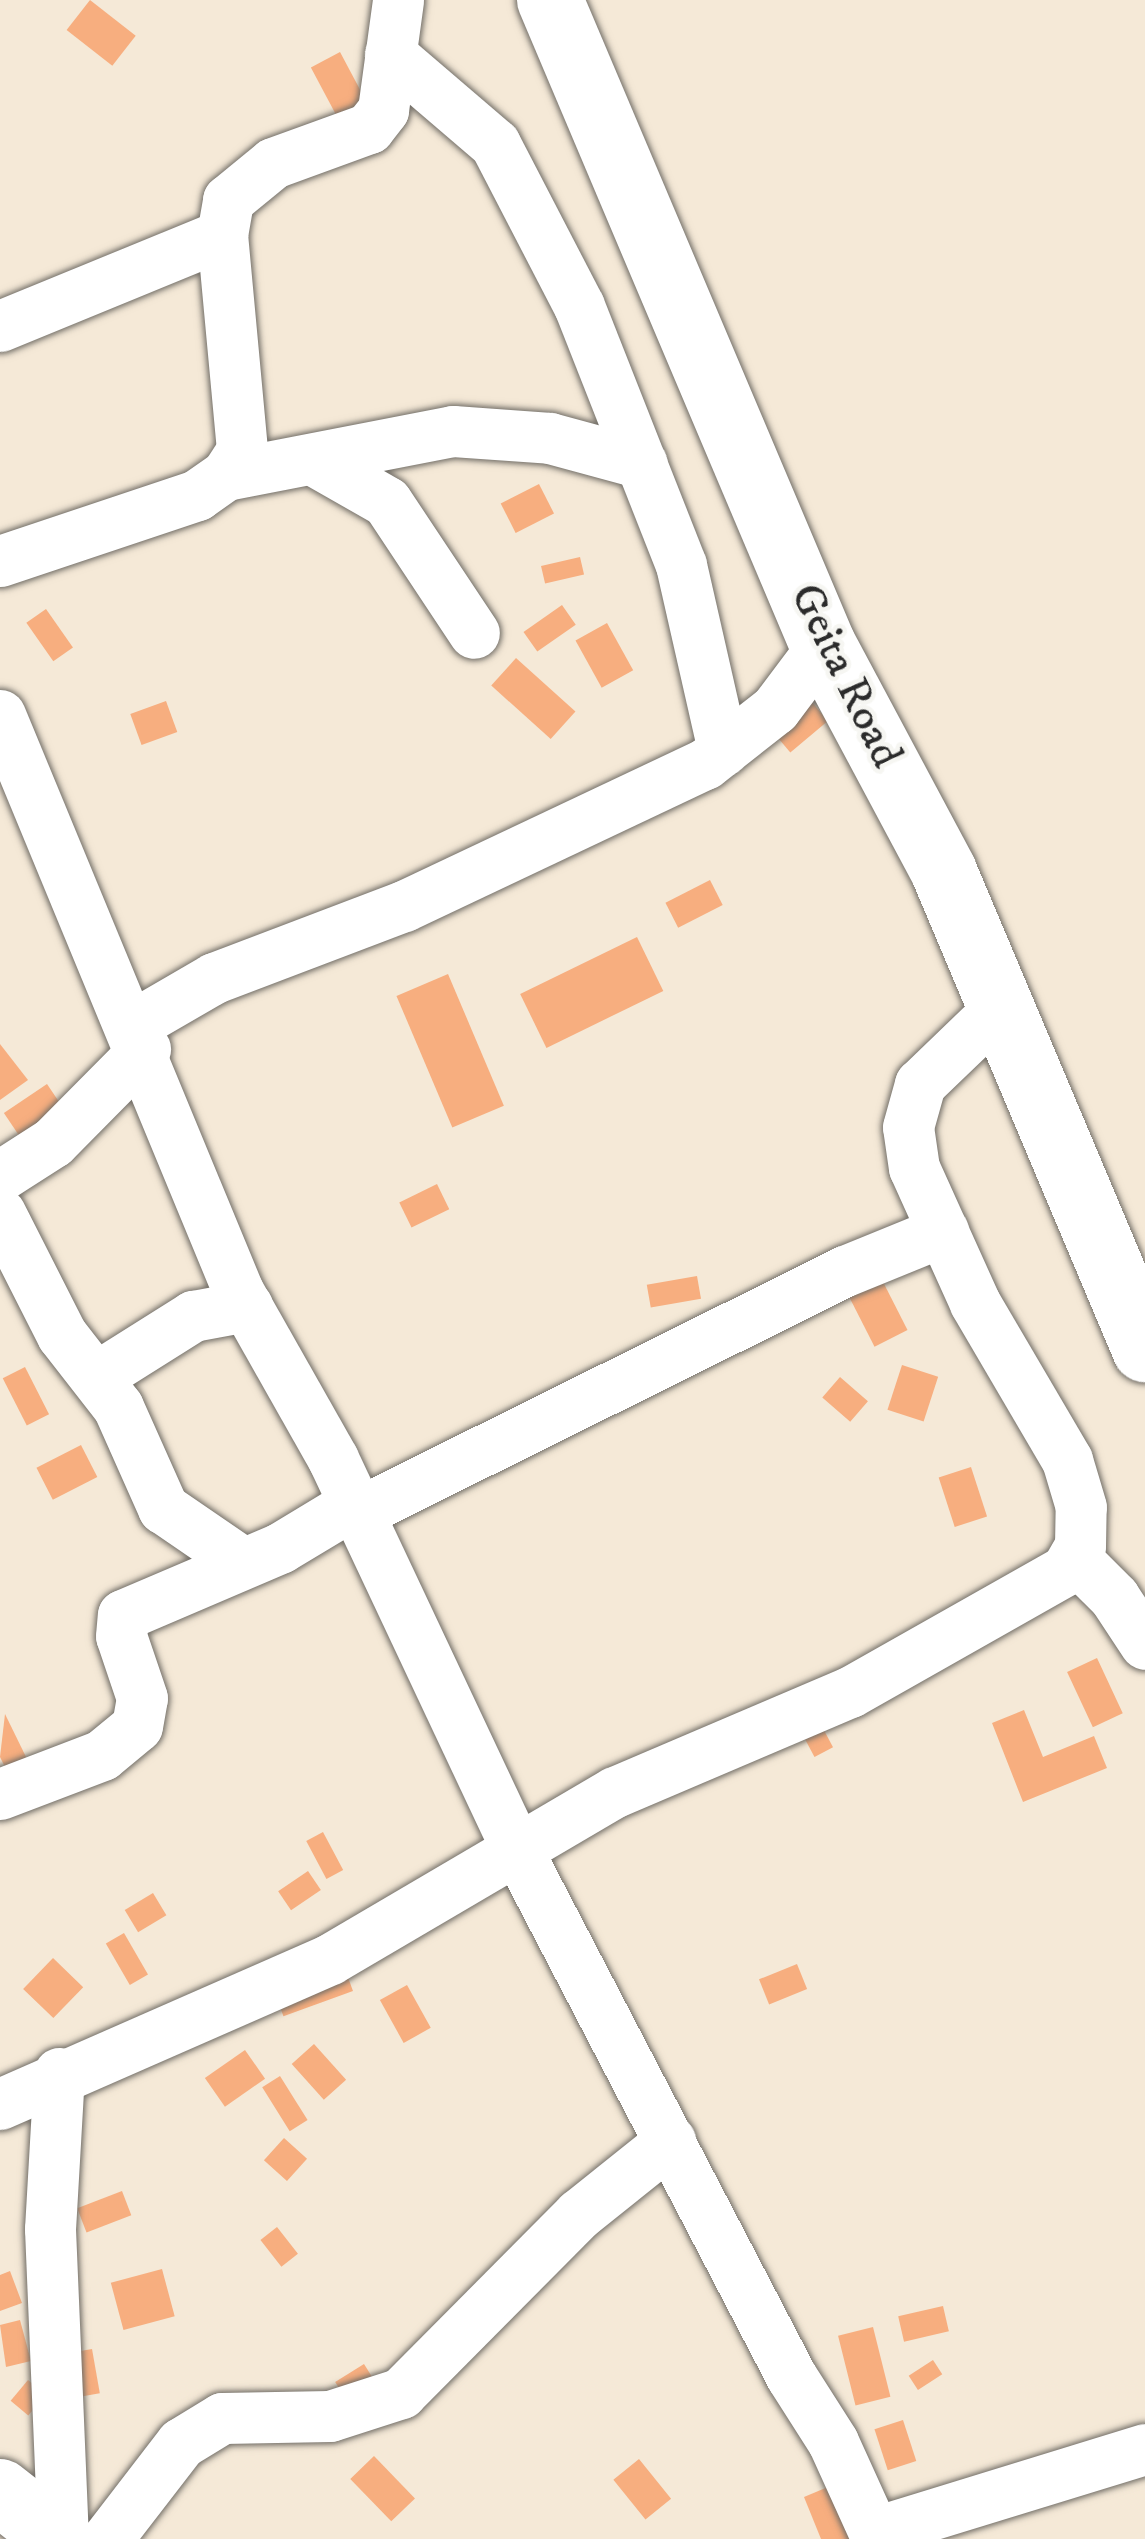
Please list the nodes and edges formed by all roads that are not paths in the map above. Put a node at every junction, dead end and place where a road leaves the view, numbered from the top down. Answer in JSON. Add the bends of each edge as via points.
{"nodes":[{"id":1,"x":398,"y":0,"type":"edge"},
{"id":2,"x":550,"y":0,"type":"edge"},
{"id":3,"x":390,"y":54,"type":"junction"},
{"id":4,"x":222,"y":235,"type":"junction"},
{"id":5,"x":0,"y":326,"type":"edge"},
{"id":6,"x":312,"y":459,"type":"junction"},
{"id":7,"x":642,"y":463,"type":"junction"},
{"id":8,"x":226,"y":476,"type":"junction"},
{"id":9,"x":0,"y":561,"type":"edge"},
{"id":10,"x":474,"y":633,"type":"dead end"},
{"id":11,"x":823,"y":644,"type":"junction"},
{"id":12,"x":0,"y":716,"type":"edge"},
{"id":13,"x":723,"y":750,"type":"junction"},
{"id":14,"x":998,"y":1009,"type":"junction"},
{"id":15,"x":139,"y":1037,"type":"junction"},
{"id":16,"x":0,"y":1176,"type":"edge"},
{"id":17,"x":0,"y":1213,"type":"edge"},
{"id":18,"x":943,"y":1232,"type":"junction"},
{"id":19,"x":247,"y":1306,"type":"junction"},
{"id":20,"x":1145,"y":1349,"type":"edge"},
{"id":21,"x":96,"y":1377,"type":"junction"},
{"id":22,"x":355,"y":1508,"type":"junction"},
{"id":23,"x":1074,"y":1557,"type":"junction"},
{"id":24,"x":242,"y":1562,"type":"junction"},
{"id":25,"x":1145,"y":1644,"type":"edge"},
{"id":26,"x":0,"y":1795,"type":"edge"},
{"id":27,"x":515,"y":1846,"type":"junction"},
{"id":28,"x":59,"y":2073,"type":"junction"},
{"id":29,"x":0,"y":2104,"type":"edge"},
{"id":30,"x":670,"y":2140,"type":"junction"},
{"id":31,"x":1145,"y":2449,"type":"edge"},
{"id":32,"x":0,"y":2492,"type":"edge"},
{"id":33,"x":876,"y":2535,"type":"edge"},
{"id":34,"x":62,"y":2539,"type":"edge"},
{"id":35,"x":107,"y":2539,"type":"edge"}],
"edges":[{"from":1,"to":3,"type":"street"},
{"from":2,"to":11,"type":"main road","name":"Geita Road"},
{"from":3,"to":4,"type":"street","via":[[382,110],[370,128],[241,184],[228,200]]},
{"from":3,"to":7,"type":"street","via":[[495,144],[579,305]]},
{"from":4,"to":5,"type":"street"},
{"from":4,"to":8,"type":"street","via":[[242,408],[242,450]]},
{"from":6,"to":7,"type":"street","via":[[453,431],[550,437]]},
{"from":6,"to":8,"type":"street"},
{"from":6,"to":10,"type":"street","via":[[387,502]]},
{"from":7,"to":13,"type":"street","via":[[708,656]]},
{"from":8,"to":9,"type":"street","via":[[196,495]]},
{"from":11,"to":13,"type":"street","via":[[775,709]]},
{"from":11,"to":14,"type":"main road","name":"Geita Road","via":[[944,872]]},
{"from":12,"to":15,"type":"street"},
{"from":13,"to":15,"type":"street","via":[[622,809],[404,906],[214,978]]},
{"from":14,"to":18,"type":"street","via":[[920,1084],[908,1127],[914,1168]]},
{"from":14,"to":20,"type":"main road","name":"Geita Road"},
{"from":15,"to":16,"type":"street","via":[[53,1142]]},
{"from":15,"to":19,"type":"street"},
{"from":17,"to":21,"type":"street","via":[[62,1335]]},
{"from":18,"to":22,"type":"street","via":[[845,1271]]},
{"from":18,"to":23,"type":"street","via":[[974,1304],[1067,1460],[1081,1507]]},
{"from":19,"to":21,"type":"street","via":[[193,1316]]},
{"from":19,"to":22,"type":"street"},
{"from":21,"to":24,"type":"street","via":[[163,1508]]},
{"from":22,"to":24,"type":"street"},
{"from":22,"to":27,"type":"street"},
{"from":23,"to":25,"type":"street"},
{"from":23,"to":27,"type":"street","via":[[1038,1592],[850,1693],[615,1792]]},
{"from":24,"to":26,"type":"street","via":[[123,1615],[121,1636],[142,1698],[137,1726],[119,1744]]},
{"from":27,"to":28,"type":"street","via":[[330,1959]]},
{"from":27,"to":30,"type":"street"},
{"from":28,"to":29,"type":"street"},
{"from":28,"to":34,"type":"street","via":[[50,2229]]},
{"from":30,"to":33,"type":"street"},
{"from":30,"to":35,"type":"street","via":[[579,2214],[401,2392],[330,2416],[222,2418],[181,2444]]},
{"from":31,"to":33,"type":"street"},
{"from":32,"to":34,"type":"main road"}]}
